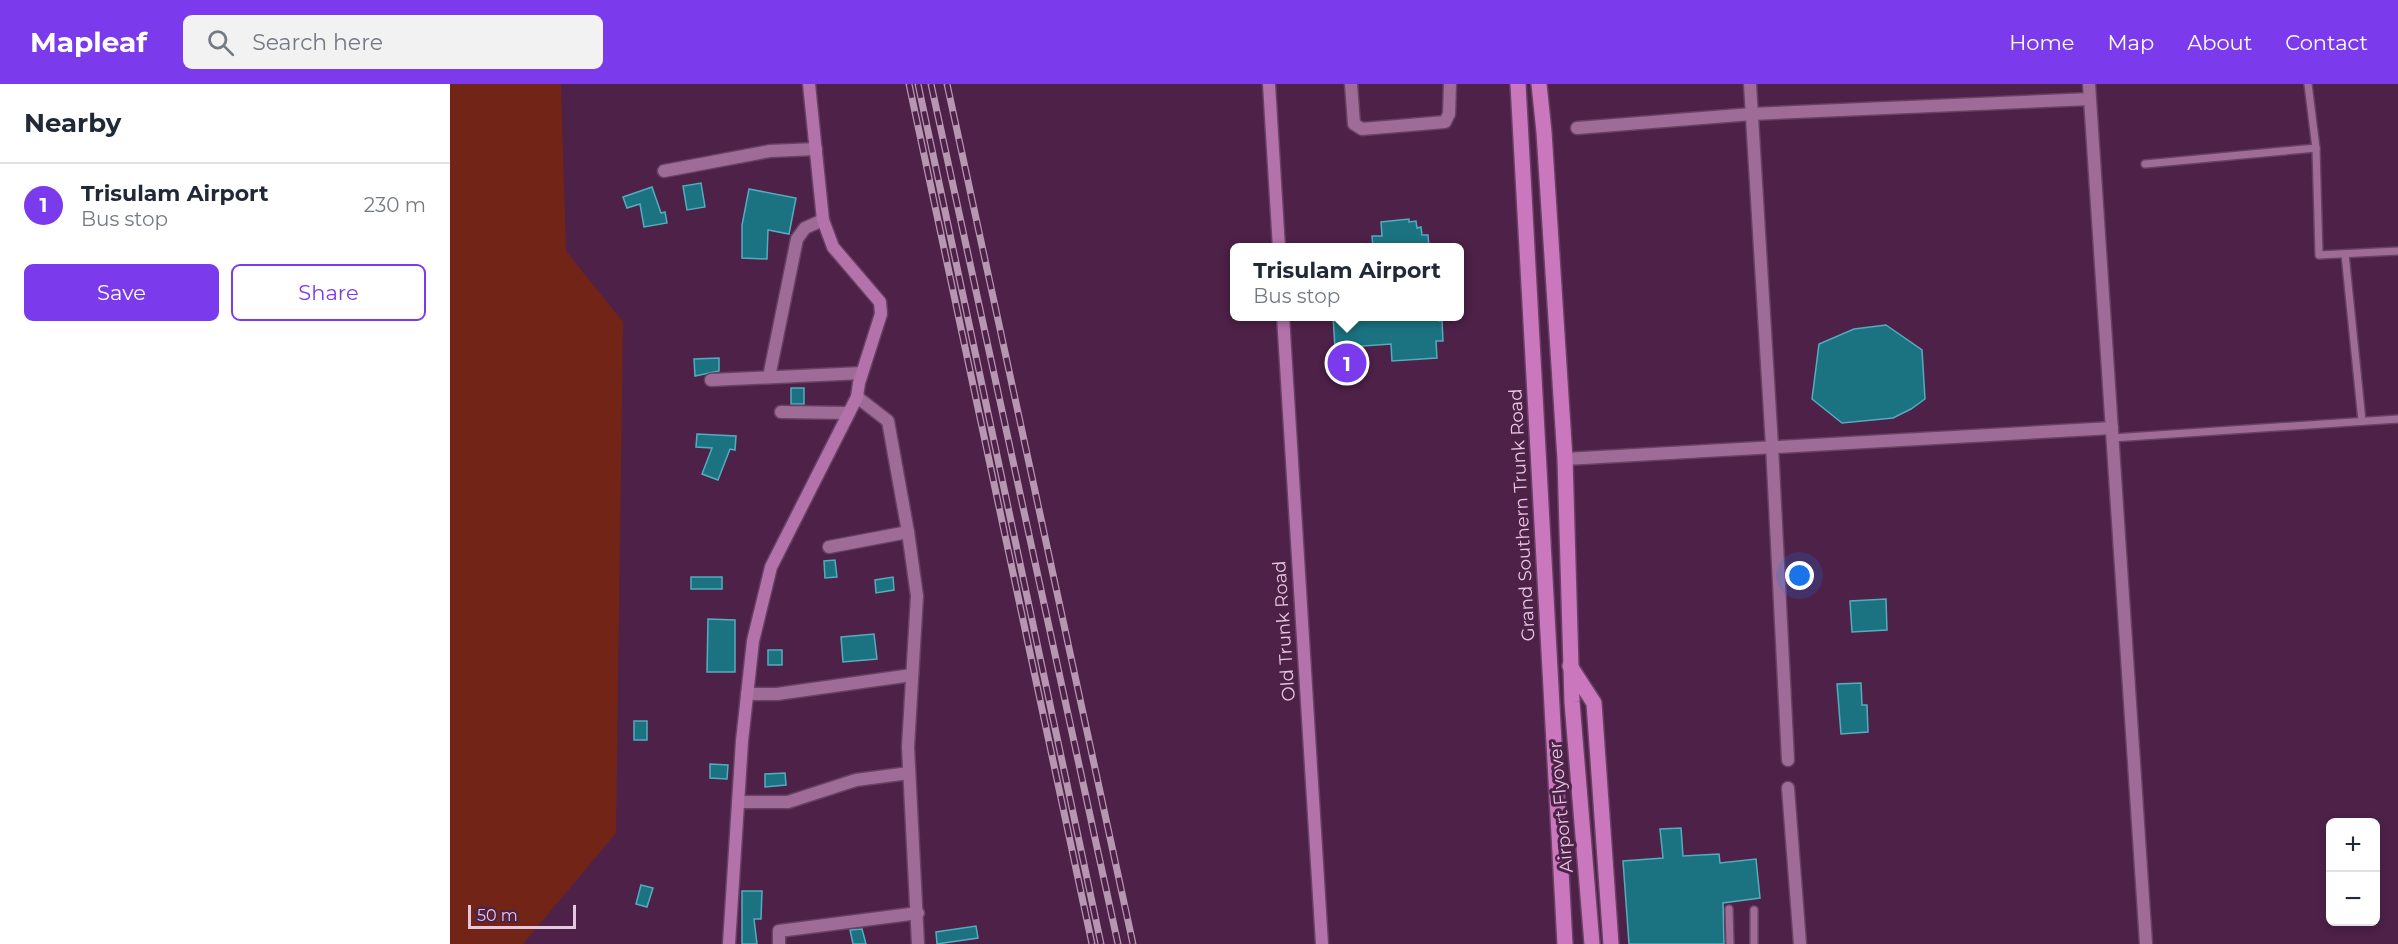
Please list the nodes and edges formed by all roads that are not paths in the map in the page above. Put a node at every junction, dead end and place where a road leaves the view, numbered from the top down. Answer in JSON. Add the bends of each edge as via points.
{"nodes":[{"id":1,"x":808,"y":84,"type":"edge"},
{"id":2,"x":1269,"y":84,"type":"edge"},
{"id":3,"x":1351,"y":84,"type":"edge"},
{"id":4,"x":1450,"y":84,"type":"edge"},
{"id":5,"x":1518,"y":84,"type":"edge"},
{"id":6,"x":1539,"y":84,"type":"edge"},
{"id":7,"x":1750,"y":84,"type":"edge"},
{"id":8,"x":2089,"y":84,"type":"edge"},
{"id":9,"x":2308,"y":84,"type":"edge"},
{"id":10,"x":2090,"y":99,"type":"junction"},
{"id":11,"x":1752,"y":114,"type":"junction"},
{"id":12,"x":1577,"y":128,"type":"dead end"},
{"id":13,"x":2316,"y":148,"type":"junction"},
{"id":14,"x":816,"y":149,"type":"junction"},
{"id":15,"x":2145,"y":164,"type":"dead end"},
{"id":16,"x":664,"y":171,"type":"dead end"},
{"id":17,"x":823,"y":220,"type":"junction"},
{"id":18,"x":1279,"y":243,"type":"edge"},
{"id":19,"x":2398,"y":251,"type":"edge"},
{"id":20,"x":2345,"y":254,"type":"junction"},
{"id":21,"x":1283,"y":321,"type":"edge"},
{"id":22,"x":862,"y":373,"type":"junction"},
{"id":23,"x":770,"y":377,"type":"junction"},
{"id":24,"x":711,"y":380,"type":"dead end"},
{"id":25,"x":857,"y":398,"type":"junction"},
{"id":26,"x":781,"y":412,"type":"dead end"},
{"id":27,"x":849,"y":413,"type":"junction"},
{"id":28,"x":2398,"y":419,"type":"edge"},
{"id":29,"x":2362,"y":421,"type":"junction"},
{"id":30,"x":2112,"y":433,"type":"junction"},
{"id":31,"x":1772,"y":446,"type":"junction"},
{"id":32,"x":1565,"y":459,"type":"junction"},
{"id":33,"x":908,"y":532,"type":"junction"},
{"id":34,"x":829,"y":547,"type":"dead end"},
{"id":35,"x":1570,"y":666,"type":"junction"},
{"id":36,"x":912,"y":675,"type":"junction"},
{"id":37,"x":747,"y":694,"type":"junction"},
{"id":38,"x":1788,"y":760,"type":"dead end"},
{"id":39,"x":909,"y":773,"type":"junction"},
{"id":40,"x":1788,"y":788,"type":"dead end"},
{"id":41,"x":738,"y":802,"type":"junction"},
{"id":42,"x":1729,"y":909,"type":"dead end"},
{"id":43,"x":1754,"y":910,"type":"dead end"},
{"id":44,"x":918,"y":913,"type":"junction"},
{"id":45,"x":729,"y":944,"type":"edge"},
{"id":46,"x":779,"y":944,"type":"edge"},
{"id":47,"x":918,"y":944,"type":"edge"},
{"id":48,"x":1322,"y":944,"type":"edge"},
{"id":49,"x":1564,"y":944,"type":"edge"},
{"id":50,"x":1592,"y":944,"type":"edge"},
{"id":51,"x":1611,"y":944,"type":"edge"},
{"id":52,"x":1730,"y":944,"type":"edge"},
{"id":53,"x":1754,"y":944,"type":"edge"},
{"id":54,"x":1800,"y":944,"type":"edge"},
{"id":55,"x":2146,"y":944,"type":"edge"}],
"edges":[{"from":1,"to":14,"type":"street"},
{"from":2,"to":18,"type":"street"},
{"from":3,"to":4,"type":"street","via":[[1354,124],[1362,129],[1445,122]]},
{"from":5,"to":49,"type":"main road","name":"Grand Southern Trunk Road"},
{"from":6,"to":32,"type":"main road"},
{"from":7,"to":11,"type":"street"},
{"from":8,"to":10,"type":"street"},
{"from":9,"to":13,"type":"lane"},
{"from":10,"to":11,"type":"street"},
{"from":10,"to":30,"type":"street"},
{"from":11,"to":12,"type":"street"},
{"from":11,"to":31,"type":"street"},
{"from":13,"to":15,"type":"lane"},
{"from":13,"to":20,"type":"lane","via":[[2319,255]]},
{"from":14,"to":16,"type":"street","via":[[770,151]]},
{"from":14,"to":17,"type":"street"},
{"from":17,"to":22,"type":"street","via":[[833,247],[880,302],[881,314]]},
{"from":17,"to":23,"type":"street","via":[[804,228],[797,239]]},
{"from":19,"to":20,"type":"lane"},
{"from":20,"to":29,"type":"lane"},
{"from":21,"to":48,"type":"street","name":"Old Trunk Road"},
{"from":22,"to":23,"type":"street"},
{"from":22,"to":25,"type":"street"},
{"from":23,"to":24,"type":"street"},
{"from":25,"to":27,"type":"street"},
{"from":25,"to":33,"type":"street","via":[[888,421]]},
{"from":26,"to":27,"type":"street"},
{"from":27,"to":37,"type":"street","via":[[771,567],[753,640]]},
{"from":28,"to":29,"type":"lane"},
{"from":29,"to":30,"type":"lane"},
{"from":30,"to":31,"type":"street"},
{"from":30,"to":55,"type":"street"},
{"from":31,"to":32,"type":"street"},
{"from":31,"to":38,"type":"street"},
{"from":32,"to":35,"type":"main road"},
{"from":33,"to":34,"type":"street"},
{"from":33,"to":36,"type":"street","via":[[917,596]]},
{"from":35,"to":50,"type":"main road","name":"Airport Flyover"},
{"from":35,"to":51,"type":"main road","via":[[1594,703]]},
{"from":36,"to":37,"type":"street","via":[[777,694]]},
{"from":36,"to":39,"type":"street"},
{"from":37,"to":41,"type":"street"},
{"from":39,"to":41,"type":"street","via":[[856,780],[788,802]]},
{"from":39,"to":44,"type":"street"},
{"from":40,"to":54,"type":"street"},
{"from":41,"to":45,"type":"street"},
{"from":42,"to":52,"type":"lane"},
{"from":43,"to":53,"type":"lane"},
{"from":44,"to":46,"type":"street","via":[[779,931]]},
{"from":44,"to":47,"type":"street"}]}
